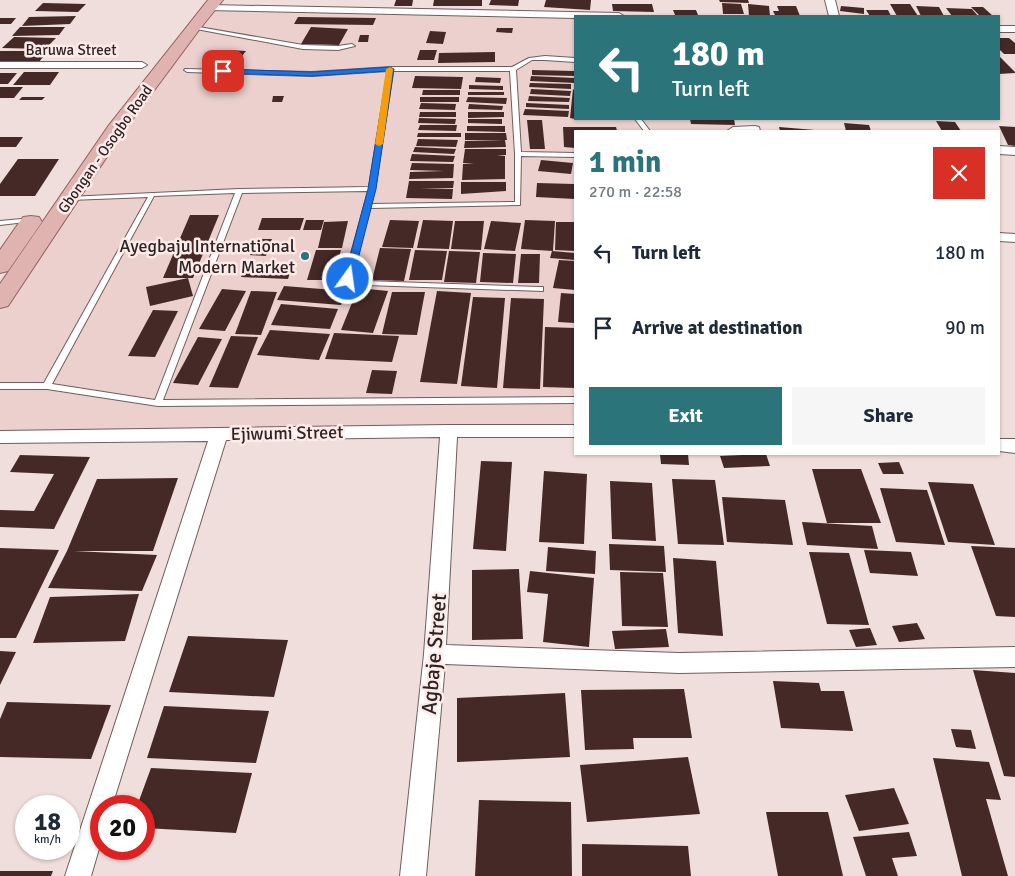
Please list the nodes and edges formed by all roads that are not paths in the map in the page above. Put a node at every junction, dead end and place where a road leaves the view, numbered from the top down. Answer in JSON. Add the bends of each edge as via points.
{"nodes":[{"id":1,"x":830,"y":0,"type":"edge"},
{"id":2,"x":213,"y":4,"type":"edge"},
{"id":3,"x":585,"y":15,"type":"edge"},
{"id":4,"x":834,"y":15,"type":"edge"},
{"id":5,"x":193,"y":27,"type":"junction"},
{"id":6,"x":1015,"y":28,"type":"edge"},
{"id":7,"x":1000,"y":29,"type":"edge"},
{"id":8,"x":352,"y":46,"type":"dead end"},
{"id":9,"x":147,"y":58,"type":"joint"},
{"id":10,"x":574,"y":60,"type":"edge"},
{"id":11,"x":0,"y":65,"type":"edge"},
{"id":12,"x":390,"y":69,"type":"junction"},
{"id":13,"x":512,"y":69,"type":"junction"},
{"id":14,"x":187,"y":70,"type":"dead end"},
{"id":15,"x":755,"y":127,"type":"edge"},
{"id":16,"x":738,"y":130,"type":"edge"},
{"id":17,"x":1000,"y":150,"type":"edge"},
{"id":18,"x":1015,"y":151,"type":"edge"},
{"id":19,"x":518,"y":154,"type":"junction"},
{"id":20,"x":574,"y":155,"type":"edge"},
{"id":21,"x":372,"y":189,"type":"junction"},
{"id":22,"x":64,"y":190,"type":"junction"},
{"id":23,"x":239,"y":191,"type":"junction"},
{"id":24,"x":152,"y":195,"type":"junction"},
{"id":25,"x":367,"y":206,"type":"junction"},
{"id":26,"x":38,"y":212,"type":"joint"},
{"id":27,"x":0,"y":223,"type":"edge"},
{"id":28,"x":1000,"y":237,"type":"edge"},
{"id":29,"x":1015,"y":238,"type":"edge"},
{"id":30,"x":2,"y":261,"type":"edge"},
{"id":31,"x":540,"y":289,"type":"dead end"},
{"id":32,"x":0,"y":301,"type":"edge"},
{"id":33,"x":0,"y":386,"type":"edge"},
{"id":34,"x":47,"y":386,"type":"junction"},
{"id":35,"x":574,"y":400,"type":"edge"},
{"id":36,"x":158,"y":404,"type":"junction"},
{"id":37,"x":449,"y":431,"type":"junction"},
{"id":38,"x":574,"y":431,"type":"edge"},
{"id":39,"x":219,"y":434,"type":"junction"},
{"id":40,"x":0,"y":437,"type":"edge"},
{"id":41,"x":1000,"y":445,"type":"edge"},
{"id":42,"x":1015,"y":446,"type":"edge"},
{"id":43,"x":435,"y":654,"type":"junction"},
{"id":44,"x":1015,"y":657,"type":"edge"},
{"id":45,"x":78,"y":876,"type":"edge"},
{"id":46,"x":413,"y":876,"type":"edge"}],
"edges":[{"from":1,"to":4,"type":"street"},
{"from":2,"to":3,"type":"street"},
{"from":2,"to":5,"type":"main road","name":"Gbongan - Osogbo Road"},
{"from":5,"to":8,"type":"lane","via":[[303,47]]},
{"from":5,"to":22,"type":"main road","name":"Gbongan - Osogbo Road","via":[[116,129]]},
{"from":6,"to":7,"type":"street"},
{"from":9,"to":11,"type":"street","name":"Baruwa Street"},
{"from":9,"to":22,"type":"main road","name":"Gbongan - Osogbo Road"},
{"from":10,"to":13,"type":"lane","via":[[531,59]]},
{"from":12,"to":13,"type":"lane"},
{"from":12,"to":14,"type":"lane","via":[[312,74]]},
{"from":12,"to":21,"type":"lane"},
{"from":13,"to":19,"type":"lane"},
{"from":15,"to":16,"type":"street"},
{"from":17,"to":18,"type":"street"},
{"from":19,"to":20,"type":"lane"},
{"from":19,"to":25,"type":"lane","via":[[518,204]]},
{"from":21,"to":23,"type":"lane"},
{"from":21,"to":25,"type":"lane"},
{"from":22,"to":24,"type":"lane"},
{"from":22,"to":32,"type":"main road","name":"Gbongan - Osogbo Road"},
{"from":23,"to":24,"type":"lane"},
{"from":23,"to":36,"type":"lane"},
{"from":24,"to":34,"type":"lane"},
{"from":25,"to":31,"type":"lane","via":[[348,279],[366,283]]},
{"from":26,"to":27,"type":"lane"},
{"from":26,"to":30,"type":"main road","name":"Gbongan - Osogbo Road"},
{"from":28,"to":29,"type":"street"},
{"from":33,"to":34,"type":"lane"},
{"from":34,"to":36,"type":"lane"},
{"from":35,"to":36,"type":"lane"},
{"from":37,"to":38,"type":"street","name":"Ejiwumi Street"},
{"from":37,"to":39,"type":"street","name":"Ejiwumi Street"},
{"from":37,"to":43,"type":"street","name":"Agbaje Street"},
{"from":39,"to":40,"type":"street","name":"Ejiwumi Street"},
{"from":39,"to":45,"type":"street"},
{"from":41,"to":42,"type":"street"},
{"from":43,"to":44,"type":"street","via":[[679,663]]},
{"from":43,"to":46,"type":"street","name":"Agbaje Street"}]}
